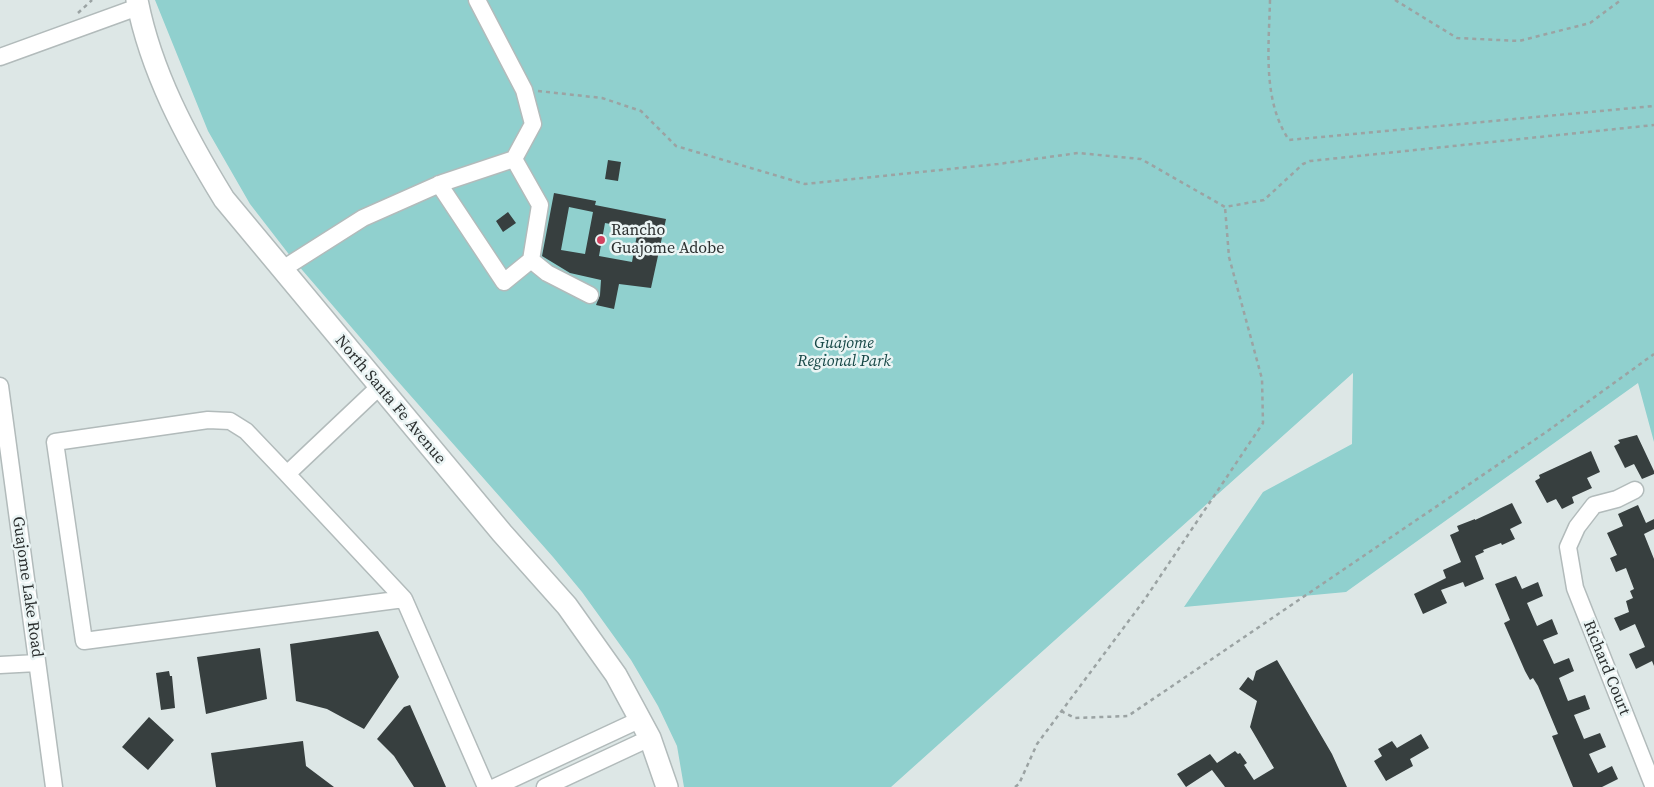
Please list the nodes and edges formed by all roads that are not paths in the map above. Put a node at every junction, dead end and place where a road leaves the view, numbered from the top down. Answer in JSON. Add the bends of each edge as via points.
{"nodes":[{"id":1,"x":477,"y":0,"type":"edge"},
{"id":2,"x":137,"y":3,"type":"edge"},
{"id":3,"x":0,"y":57,"type":"edge"},
{"id":4,"x":514,"y":159,"type":"junction"},
{"id":5,"x":439,"y":184,"type":"junction"},
{"id":6,"x":531,"y":260,"type":"junction"},
{"id":7,"x":281,"y":270,"type":"junction"},
{"id":8,"x":590,"y":295,"type":"dead end"},
{"id":9,"x":0,"y":386,"type":"edge"},
{"id":10,"x":379,"y":387,"type":"junction"},
{"id":11,"x":2,"y":413,"type":"edge"},
{"id":12,"x":287,"y":474,"type":"junction"},
{"id":13,"x":1635,"y":490,"type":"dead end"},
{"id":14,"x":404,"y":599,"type":"junction"},
{"id":15,"x":37,"y":663,"type":"junction"},
{"id":16,"x":0,"y":665,"type":"edge"},
{"id":17,"x":639,"y":720,"type":"junction"},
{"id":18,"x":650,"y":738,"type":"junction"},
{"id":19,"x":1652,"y":786,"type":"edge"},
{"id":20,"x":54,"y":787,"type":"edge"},
{"id":21,"x":486,"y":787,"type":"edge"},
{"id":22,"x":495,"y":787,"type":"edge"},
{"id":23,"x":545,"y":787,"type":"edge"},
{"id":24,"x":667,"y":787,"type":"edge"}],
"edges":[{"from":1,"to":4,"type":"street","via":[[524,90],[532,124]]},
{"from":2,"to":3,"type":"street"},
{"from":2,"to":7,"type":"main road","name":"North Santa Fe Avenue","via":[[153,62],[194,151],[224,199]]},
{"from":4,"to":5,"type":"street"},
{"from":4,"to":6,"type":"street","via":[[540,205]]},
{"from":5,"to":6,"type":"street","via":[[504,282]]},
{"from":5,"to":7,"type":"street","via":[[363,218]]},
{"from":6,"to":8,"type":"street","via":[[546,273]]},
{"from":7,"to":10,"type":"main road","name":"North Santa Fe Avenue"},
{"from":9,"to":11,"type":"street","name":"Guajome Lake Road"},
{"from":10,"to":12,"type":"street"},
{"from":10,"to":17,"type":"main road","name":"North Santa Fe Avenue","via":[[567,606],[616,675]]},
{"from":11,"to":15,"type":"street","name":"Guajome Lake Road"},
{"from":12,"to":14,"type":"street"},
{"from":12,"to":14,"type":"street","via":[[246,431],[230,420],[208,420],[55,442],[84,641]]},
{"from":13,"to":19,"type":"street","name":"Richard Court","via":[[1594,505],[1576,527],[1568,547],[1575,588]]},
{"from":14,"to":21,"type":"street"},
{"from":15,"to":16,"type":"street"},
{"from":15,"to":20,"type":"street","name":"Guajome Lake Road"},
{"from":17,"to":18,"type":"main road","name":"North Santa Fe Avenue"},
{"from":17,"to":22,"type":"street"},
{"from":18,"to":23,"type":"street"},
{"from":18,"to":24,"type":"main road","name":"North Santa Fe Avenue"}]}
